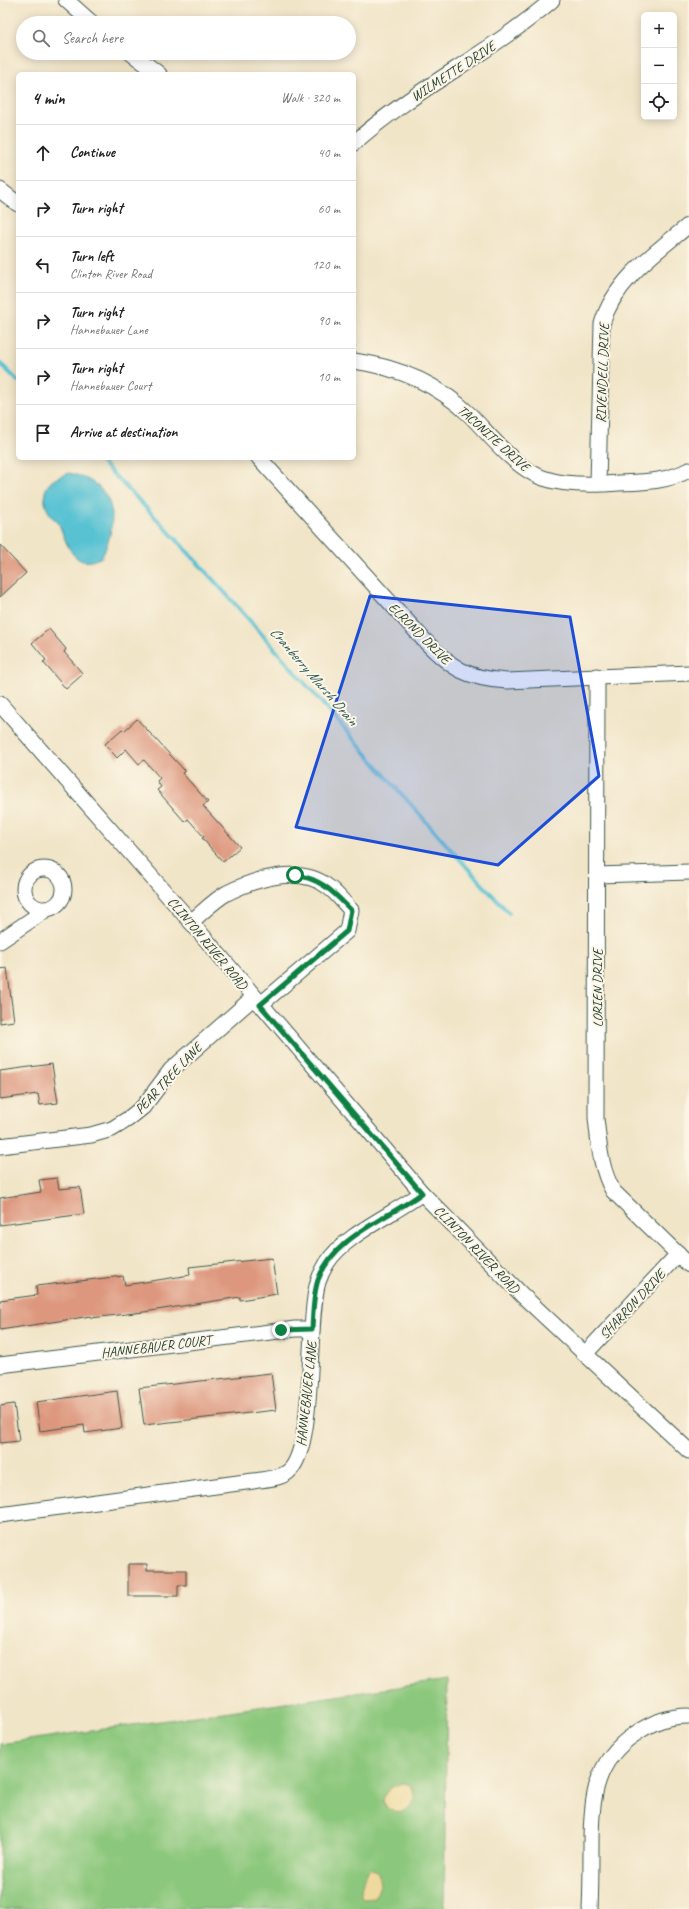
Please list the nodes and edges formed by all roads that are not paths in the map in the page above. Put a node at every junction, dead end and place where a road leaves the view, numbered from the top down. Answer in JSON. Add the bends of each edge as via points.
{"nodes":[{"id":1,"x":66,"y":0,"type":"edge"},
{"id":2,"x":552,"y":0,"type":"edge"},
{"id":3,"x":84,"y":16,"type":"edge"},
{"id":4,"x":140,"y":60,"type":"edge"},
{"id":5,"x":156,"y":72,"type":"edge"},
{"id":6,"x":356,"y":140,"type":"edge"},
{"id":7,"x":0,"y":190,"type":"edge"},
{"id":8,"x":16,"y":202,"type":"edge"},
{"id":9,"x":689,"y":225,"type":"edge"},
{"id":10,"x":356,"y":360,"type":"edge"},
{"id":11,"x":263,"y":460,"type":"edge"},
{"id":12,"x":689,"y":470,"type":"edge"},
{"id":13,"x":598,"y":484,"type":"junction"},
{"id":14,"x":689,"y":673,"type":"edge"},
{"id":15,"x":597,"y":676,"type":"junction"},
{"id":16,"x":0,"y":704,"type":"edge"},
{"id":17,"x":689,"y":872,"type":"edge"},
{"id":18,"x":598,"y":875,"type":"junction"},
{"id":19,"x":26,"y":898,"type":"junction"},
{"id":20,"x":47,"y":909,"type":"junction"},
{"id":21,"x":190,"y":922,"type":"junction"},
{"id":22,"x":19,"y":930,"type":"junction"},
{"id":23,"x":0,"y":941,"type":"edge"},
{"id":24,"x":257,"y":1001,"type":"junction"},
{"id":25,"x":0,"y":1146,"type":"edge"},
{"id":26,"x":422,"y":1193,"type":"junction"},
{"id":27,"x":678,"y":1254,"type":"junction"},
{"id":28,"x":689,"y":1265,"type":"edge"},
{"id":29,"x":312,"y":1329,"type":"junction"},
{"id":30,"x":585,"y":1354,"type":"junction"},
{"id":31,"x":0,"y":1365,"type":"edge"},
{"id":32,"x":689,"y":1451,"type":"edge"},
{"id":33,"x":0,"y":1515,"type":"edge"},
{"id":34,"x":689,"y":1716,"type":"edge"},
{"id":35,"x":590,"y":1909,"type":"edge"}],
"edges":[{"from":1,"to":3,"type":"street"},
{"from":2,"to":6,"type":"street","name":"WILMETTE DRIVE","via":[[481,54],[410,99]]},
{"from":4,"to":5,"type":"street"},
{"from":7,"to":8,"type":"street"},
{"from":9,"to":13,"type":"street","name":"RIVENDELL DRIVE","via":[[631,276],[607,308],[602,324]]},
{"from":10,"to":13,"type":"street","name":"TACONITE DRIVE","via":[[393,368],[424,382],[468,413],[507,453],[542,478],[557,482]]},
{"from":11,"to":15,"type":"street","name":"ELROND DRIVE","via":[[444,660],[461,671],[492,680]]},
{"from":12,"to":13,"type":"street","name":"TACONITE DRIVE","via":[[663,480]]},
{"from":14,"to":15,"type":"street","name":"ELROND DRIVE"},
{"from":15,"to":18,"type":"street","name":"LORIEN DRIVE"},
{"from":16,"to":21,"type":"street","name":"CLINTON RIVER ROAD"},
{"from":17,"to":18,"type":"street"},
{"from":18,"to":27,"type":"street","name":"LORIEN DRIVE","via":[[596,1118],[599,1154],[605,1176],[613,1191]]},
{"from":19,"to":20,"type":"street","via":[[35,907]]},
{"from":19,"to":20,"type":"street","via":[[24,886],[30,875],[42,870],[55,872],[63,883],[64,890],[59,903]]},
{"from":19,"to":22,"type":"street","via":[[26,909]]},
{"from":20,"to":22,"type":"street"},
{"from":21,"to":24,"type":"street","name":"CLINTON RIVER ROAD"},
{"from":21,"to":24,"type":"street","name":"PEAR TREE LANE","via":[[226,894],[256,882],[295,875],[308,877],[327,886],[351,910],[347,931]]},
{"from":22,"to":23,"type":"street"},
{"from":24,"to":25,"type":"street","name":"PEAR TREE LANE","via":[[172,1070],[143,1107],[112,1129],[91,1135]]},
{"from":24,"to":26,"type":"street","name":"CLINTON RIVER ROAD"},
{"from":26,"to":29,"type":"street","name":"HANNEBAUER LANE","via":[[355,1236],[328,1261],[318,1281]]},
{"from":26,"to":30,"type":"street","name":"CLINTON RIVER ROAD"},
{"from":27,"to":28,"type":"street","name":"LORIEN DRIVE"},
{"from":27,"to":30,"type":"street","name":"SHARRON DRIVE"},
{"from":29,"to":31,"type":"street","name":"HANNEBAUER COURT"},
{"from":29,"to":33,"type":"street","name":"HANNEBAUER LANE","via":[[304,1431],[298,1460],[288,1472],[281,1476]]},
{"from":30,"to":32,"type":"street","name":"CLINTON RIVER ROAD"},
{"from":34,"to":35,"type":"street","via":[[662,1719],[647,1726],[628,1738],[603,1768],[597,1782],[591,1812]]}]}
